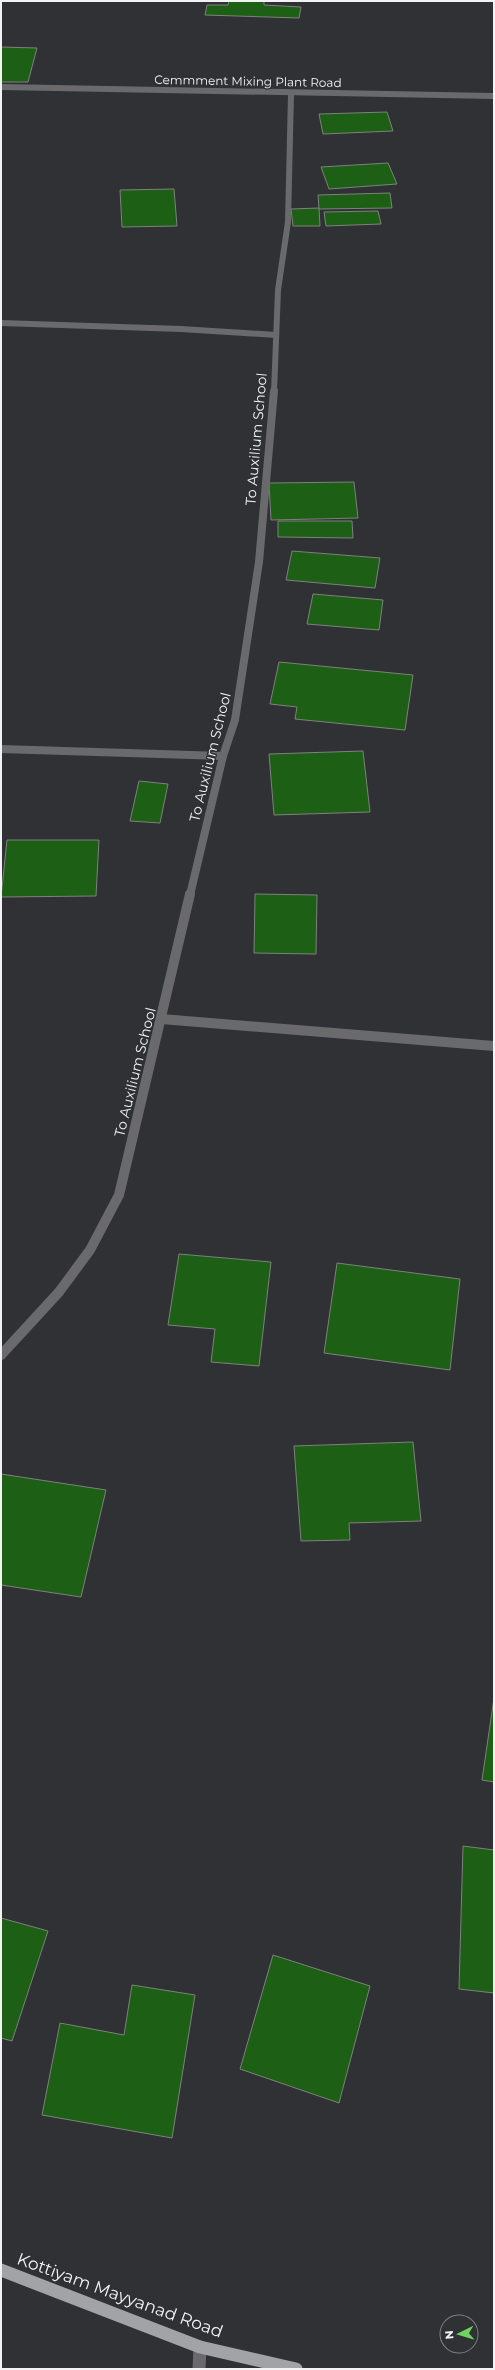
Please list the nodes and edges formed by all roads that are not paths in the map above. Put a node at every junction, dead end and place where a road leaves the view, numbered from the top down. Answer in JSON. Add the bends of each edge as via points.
{"nodes":[{"id":1,"x":1,"y":87,"type":"edge"},
{"id":2,"x":291,"y":94,"type":"junction"},
{"id":3,"x":494,"y":96,"type":"edge"},
{"id":4,"x":1,"y":324,"type":"edge"},
{"id":5,"x":276,"y":335,"type":"junction"},
{"id":6,"x":1,"y":749,"type":"edge"},
{"id":7,"x":223,"y":756,"type":"junction"},
{"id":8,"x":161,"y":1019,"type":"junction"},
{"id":9,"x":494,"y":1046,"type":"edge"},
{"id":10,"x":1,"y":1355,"type":"edge"},
{"id":11,"x":1,"y":2270,"type":"edge"},
{"id":12,"x":200,"y":2347,"type":"junction"},
{"id":13,"x":199,"y":2369,"type":"edge"},
{"id":14,"x":296,"y":2369,"type":"edge"}],
"edges":[{"from":1,"to":2,"type":"street","name":"Cemmment Mixing Plant Road"},
{"from":2,"to":3,"type":"street","name":"Cemmment Mixing Plant Road"},
{"from":2,"to":5,"type":"street","name":"To Auxilium School","via":[[288,222],[278,290]]},
{"from":4,"to":5,"type":"street","via":[[180,329]]},
{"from":5,"to":7,"type":"street","name":"To Auxilium School","via":[[275,382],[259,562],[235,720]]},
{"from":6,"to":7,"type":"street"},
{"from":7,"to":8,"type":"street","name":"To Auxilium School"},
{"from":8,"to":9,"type":"street"},
{"from":8,"to":10,"type":"street","name":"To Auxilium School","via":[[119,1195],[90,1250],[59,1292]]},
{"from":11,"to":12,"type":"main road","name":"Kottiyam Mayyanad Road"},
{"from":12,"to":13,"type":"street"},
{"from":12,"to":14,"type":"main road","name":"Kottiyam Mayyanad Road"}]}
